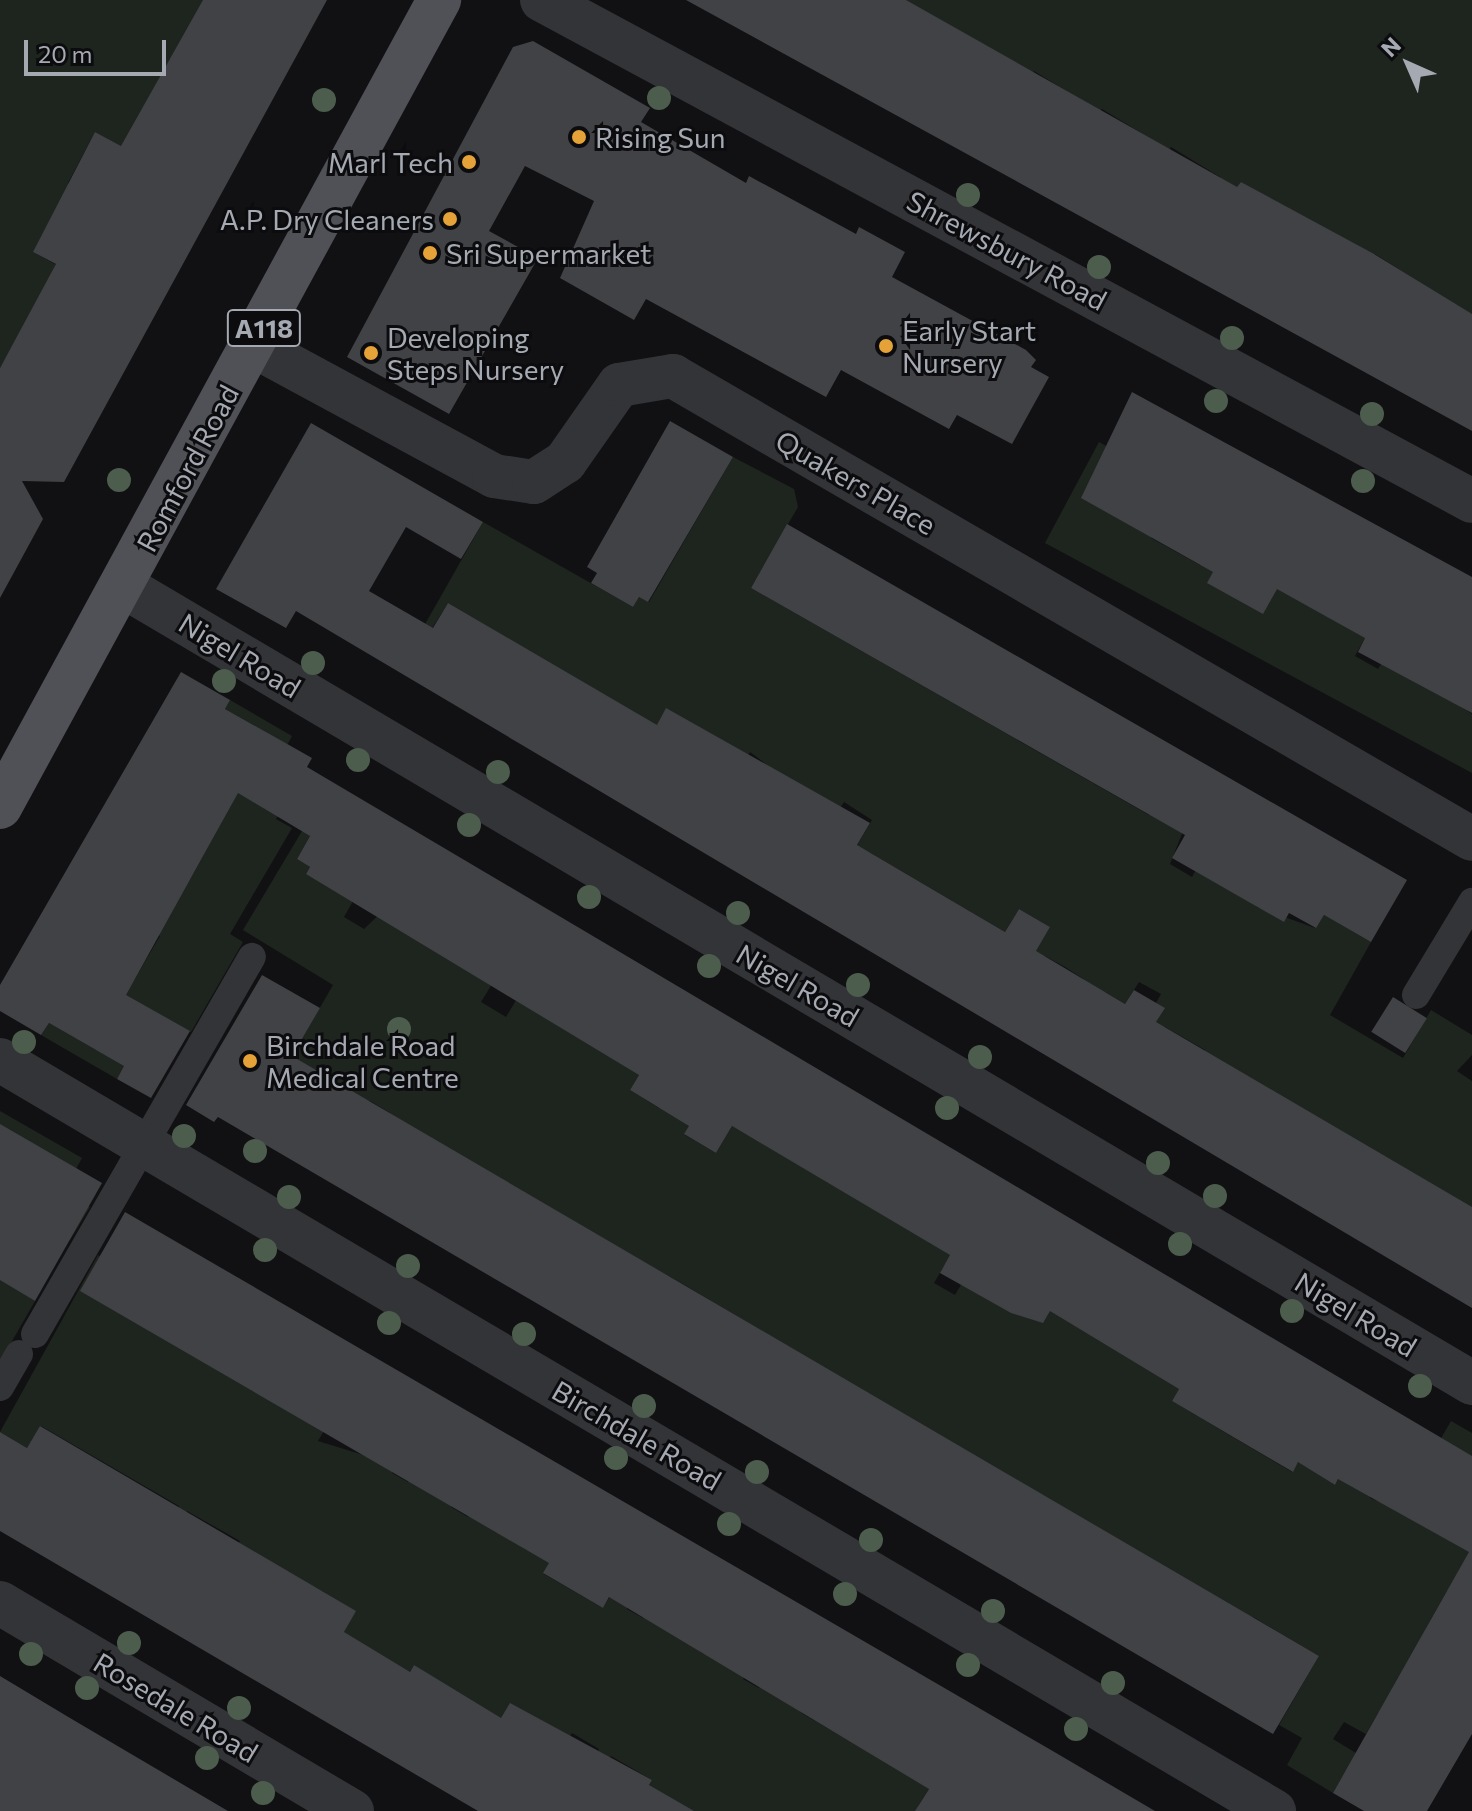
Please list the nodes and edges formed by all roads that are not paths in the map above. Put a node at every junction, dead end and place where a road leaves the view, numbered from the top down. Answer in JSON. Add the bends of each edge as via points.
{"nodes":[{"id":1,"x":439,"y":0,"type":"edge"},
{"id":2,"x":542,"y":0,"type":"edge"},
{"id":3,"x":254,"y":346,"type":"junction"},
{"id":4,"x":1472,"y":501,"type":"edge"},
{"id":5,"x":123,"y":586,"type":"junction"},
{"id":6,"x":0,"y":807,"type":"edge"},
{"id":7,"x":1472,"y":839,"type":"edge"},
{"id":8,"x":1472,"y":902,"type":"edge"},
{"id":9,"x":252,"y":957,"type":"dead end"},
{"id":10,"x":1416,"y":995,"type":"dead end"},
{"id":11,"x":0,"y":1060,"type":"edge"},
{"id":12,"x":144,"y":1145,"type":"junction"},
{"id":13,"x":1472,"y":1383,"type":"edge"},
{"id":14,"x":0,"y":1387,"type":"edge"},
{"id":15,"x":0,"y":1603,"type":"edge"},
{"id":16,"x":352,"y":1811,"type":"edge"},
{"id":17,"x":1274,"y":1811,"type":"edge"}],
"edges":[{"from":1,"to":3,"type":"main road","name":"Romford Road","number":"A118"},
{"from":2,"to":4,"type":"street","name":"Shrewsbury Road"},
{"from":3,"to":5,"type":"main road","name":"Romford Road","number":"A118"},
{"from":3,"to":7,"type":"street","name":"Quakers Place","via":[[494,476],[534,482],[565,462],[619,385],[673,376]]},
{"from":5,"to":6,"type":"main road","name":"Romford Road","number":"A118"},
{"from":5,"to":13,"type":"street","name":"Nigel Road"},
{"from":8,"to":10,"type":"lane"},
{"from":9,"to":12,"type":"lane"},
{"from":11,"to":12,"type":"street","name":"Birchdale Road"},
{"from":12,"to":14,"type":"lane"},
{"from":12,"to":17,"type":"street","name":"Birchdale Road"},
{"from":15,"to":16,"type":"street","name":"Rosedale Road"}]}
